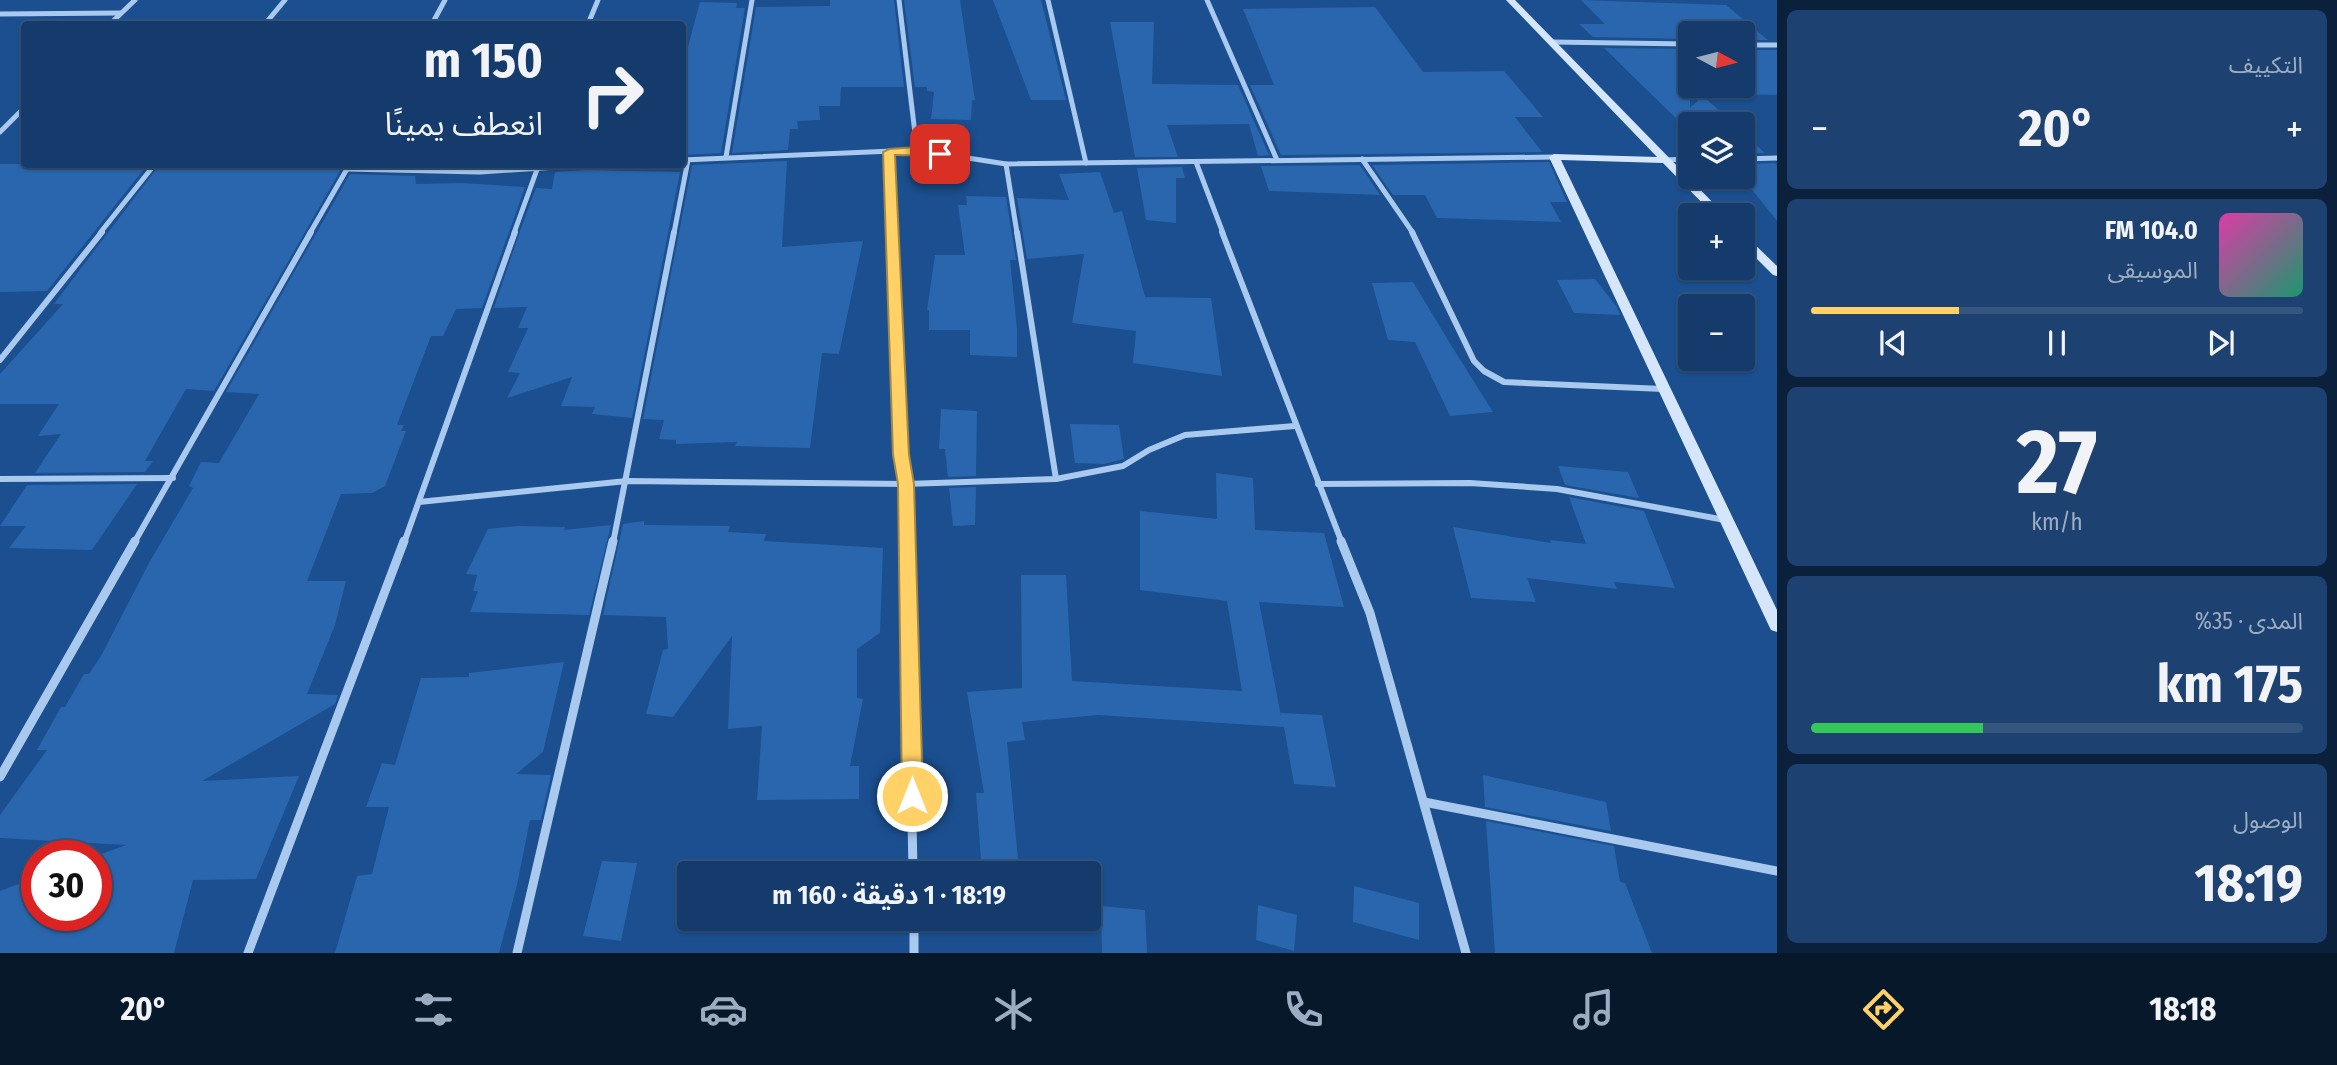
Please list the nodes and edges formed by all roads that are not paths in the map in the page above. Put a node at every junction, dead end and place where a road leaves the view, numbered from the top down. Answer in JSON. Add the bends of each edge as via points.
{"nodes":[{"id":1,"x":135,"y":0,"type":"edge"},
{"id":2,"x":285,"y":0,"type":"edge"},
{"id":3,"x":446,"y":0,"type":"edge"},
{"id":4,"x":598,"y":0,"type":"edge"},
{"id":5,"x":752,"y":0,"type":"edge"},
{"id":6,"x":899,"y":0,"type":"edge"},
{"id":7,"x":1048,"y":0,"type":"edge"},
{"id":8,"x":1207,"y":0,"type":"edge"},
{"id":9,"x":1510,"y":0,"type":"edge"},
{"id":10,"x":120,"y":13,"type":"junction"},
{"id":11,"x":0,"y":14,"type":"edge"},
{"id":12,"x":113,"y":21,"type":"edge"},
{"id":13,"x":268,"y":21,"type":"edge"},
{"id":14,"x":434,"y":21,"type":"edge"},
{"id":15,"x":589,"y":21,"type":"edge"},
{"id":16,"x":1551,"y":42,"type":"junction"},
{"id":17,"x":1678,"y":44,"type":"edge"},
{"id":18,"x":1755,"y":45,"type":"edge"},
{"id":19,"x":1777,"y":45,"type":"edge"},
{"id":20,"x":21,"y":111,"type":"edge"},
{"id":21,"x":0,"y":132,"type":"edge"},
{"id":22,"x":917,"y":150,"type":"junction"},
{"id":23,"x":889,"y":152,"type":"junction"},
{"id":24,"x":726,"y":157,"type":"junction"},
{"id":25,"x":1554,"y":157,"type":"junction"},
{"id":26,"x":1777,"y":158,"type":"edge"},
{"id":27,"x":1362,"y":159,"type":"junction"},
{"id":28,"x":1678,"y":159,"type":"edge"},
{"id":29,"x":1755,"y":159,"type":"edge"},
{"id":30,"x":686,"y":160,"type":"edge"},
{"id":31,"x":1277,"y":160,"type":"junction"},
{"id":32,"x":1665,"y":160,"type":"junction"},
{"id":33,"x":1196,"y":162,"type":"junction"},
{"id":34,"x":1086,"y":163,"type":"junction"},
{"id":35,"x":1006,"y":164,"type":"junction"},
{"id":36,"x":152,"y":168,"type":"edge"},
{"id":37,"x":349,"y":168,"type":"edge"},
{"id":38,"x":376,"y":168,"type":"edge"},
{"id":39,"x":519,"y":168,"type":"edge"},
{"id":40,"x":537,"y":168,"type":"edge"},
{"id":41,"x":684,"y":168,"type":"edge"},
{"id":42,"x":1708,"y":203,"type":"edge"},
{"id":43,"x":1755,"y":251,"type":"edge"},
{"id":44,"x":1777,"y":274,"type":"edge"},
{"id":45,"x":0,"y":360,"type":"edge"},
{"id":46,"x":1663,"y":389,"type":"junction"},
{"id":47,"x":1295,"y":426,"type":"junction"},
{"id":48,"x":173,"y":478,"type":"junction"},
{"id":49,"x":0,"y":479,"type":"edge"},
{"id":50,"x":1056,"y":479,"type":"junction"},
{"id":51,"x":627,"y":481,"type":"junction"},
{"id":52,"x":906,"y":484,"type":"junction"},
{"id":53,"x":1318,"y":484,"type":"junction"},
{"id":54,"x":418,"y":502,"type":"junction"},
{"id":55,"x":1726,"y":520,"type":"junction"},
{"id":56,"x":1777,"y":626,"type":"edge"},
{"id":57,"x":0,"y":777,"type":"edge"},
{"id":58,"x":1424,"y":802,"type":"junction"},
{"id":59,"x":913,"y":861,"type":"edge"},
{"id":60,"x":1777,"y":871,"type":"edge"},
{"id":61,"x":914,"y":931,"type":"edge"},
{"id":62,"x":248,"y":953,"type":"edge"},
{"id":63,"x":517,"y":953,"type":"edge"},
{"id":64,"x":914,"y":953,"type":"edge"},
{"id":65,"x":1466,"y":953,"type":"edge"}],
"edges":[{"from":1,"to":10,"type":"street"},
{"from":2,"to":13,"type":"street"},
{"from":3,"to":14,"type":"street"},
{"from":4,"to":15,"type":"street"},
{"from":5,"to":24,"type":"street"},
{"from":6,"to":22,"type":"street"},
{"from":7,"to":34,"type":"street"},
{"from":8,"to":31,"type":"street"},
{"from":9,"to":16,"type":"street"},
{"from":10,"to":11,"type":"street"},
{"from":10,"to":12,"type":"street"},
{"from":16,"to":17,"type":"street"},
{"from":16,"to":32,"type":"street"},
{"from":18,"to":19,"type":"street"},
{"from":20,"to":21,"type":"street"},
{"from":22,"to":23,"type":"street"},
{"from":22,"to":35,"type":"street"},
{"from":23,"to":24,"type":"street"},
{"from":23,"to":52,"type":"street","via":[[901,455]]},
{"from":24,"to":30,"type":"street"},
{"from":25,"to":27,"type":"street"},
{"from":25,"to":32,"type":"street"},
{"from":25,"to":46,"type":"street"},
{"from":26,"to":29,"type":"street"},
{"from":27,"to":31,"type":"street"},
{"from":27,"to":46,"type":"street","via":[[1417,239],[1474,361],[1484,371],[1504,382]]},
{"from":28,"to":32,"type":"street"},
{"from":31,"to":33,"type":"street"},
{"from":32,"to":42,"type":"street"},
{"from":33,"to":34,"type":"street"},
{"from":33,"to":47,"type":"street"},
{"from":34,"to":35,"type":"street"},
{"from":35,"to":50,"type":"street"},
{"from":36,"to":45,"type":"street"},
{"from":37,"to":48,"type":"street"},
{"from":38,"to":39,"type":"street","via":[[480,172]]},
{"from":40,"to":54,"type":"street"},
{"from":41,"to":51,"type":"street"},
{"from":43,"to":44,"type":"street"},
{"from":46,"to":55,"type":"street"},
{"from":47,"to":50,"type":"street","via":[[1185,435],[1123,467]]},
{"from":47,"to":53,"type":"street"},
{"from":48,"to":49,"type":"street"},
{"from":48,"to":57,"type":"street"},
{"from":50,"to":52,"type":"street"},
{"from":51,"to":52,"type":"street"},
{"from":51,"to":54,"type":"street"},
{"from":51,"to":63,"type":"street"},
{"from":52,"to":59,"type":"street"},
{"from":53,"to":55,"type":"street","via":[[1470,483],[1557,489]]},
{"from":53,"to":58,"type":"street","via":[[1370,613]]},
{"from":54,"to":62,"type":"street"},
{"from":55,"to":56,"type":"street"},
{"from":58,"to":60,"type":"street"},
{"from":58,"to":65,"type":"street"},
{"from":61,"to":64,"type":"street"}]}
